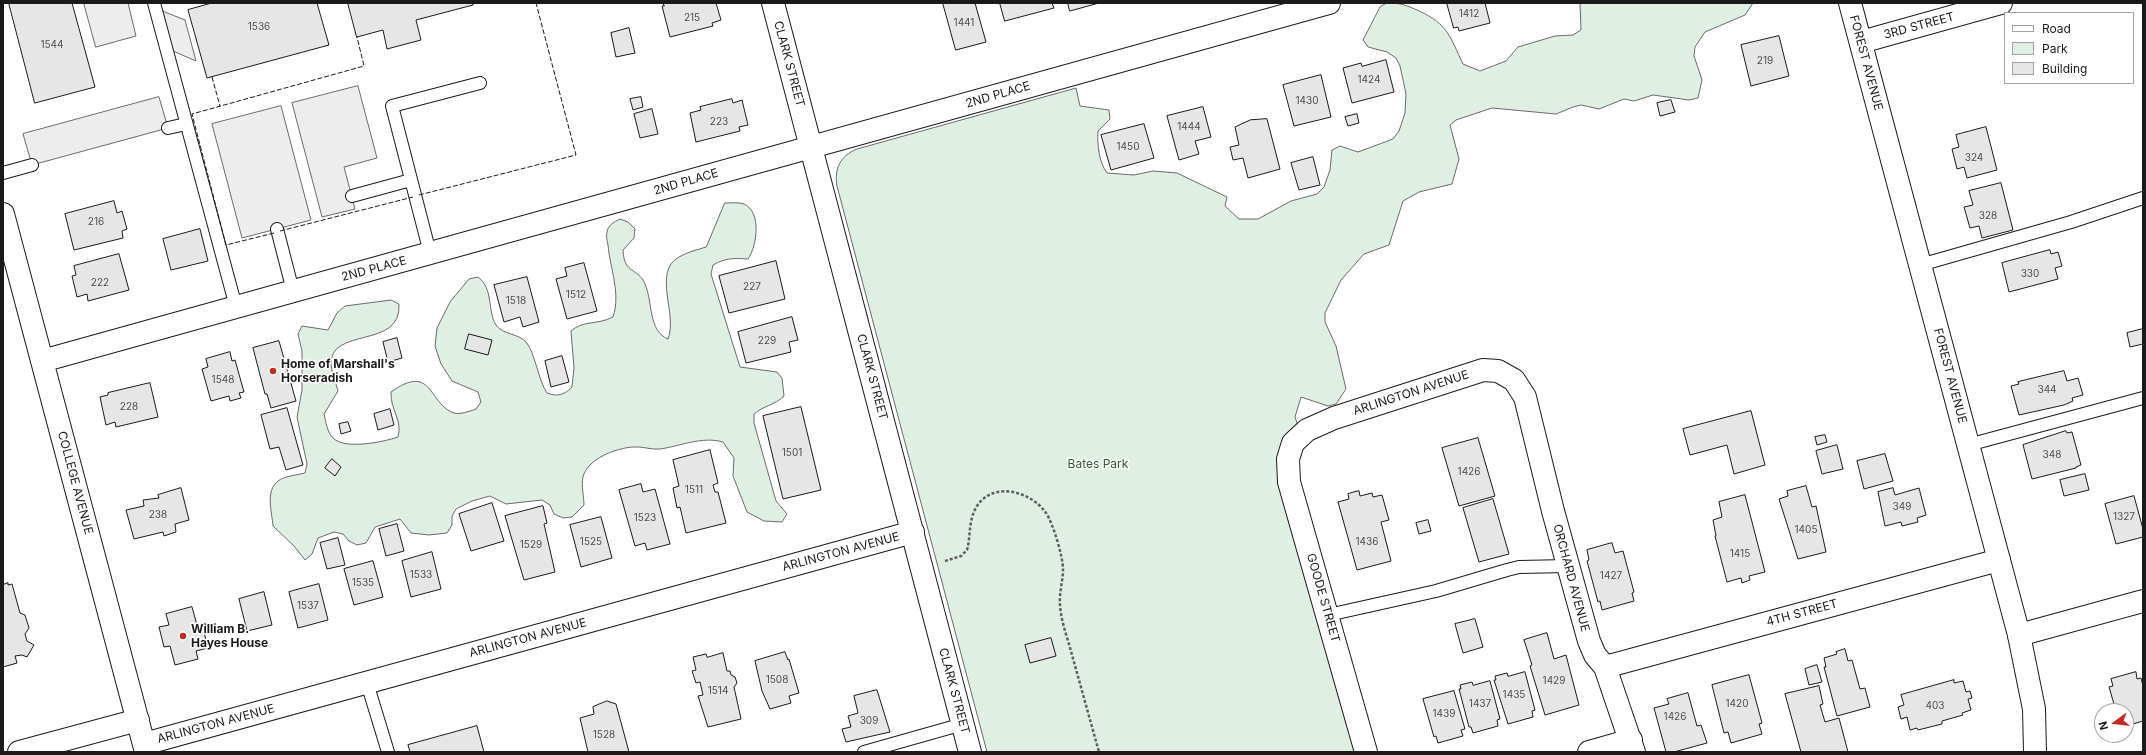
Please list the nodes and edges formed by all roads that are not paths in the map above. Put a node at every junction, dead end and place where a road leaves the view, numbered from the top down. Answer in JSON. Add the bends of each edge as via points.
{"nodes":[{"id":1,"x":155,"y":3,"type":"edge"},
{"id":2,"x":773,"y":3,"type":"edge"},
{"id":3,"x":1329,"y":3,"type":"edge"},
{"id":4,"x":1850,"y":3,"type":"edge"},
{"id":5,"x":2001,"y":3,"type":"edge"},
{"id":6,"x":1861,"y":42,"type":"junction"},
{"id":7,"x":480,"y":83,"type":"dead end"},
{"id":8,"x":186,"y":124,"type":"junction"},
{"id":9,"x":168,"y":128,"type":"dead end"},
{"id":10,"x":811,"y":148,"type":"junction"},
{"id":11,"x":32,"y":165,"type":"dead end"},
{"id":12,"x":3,"y":173,"type":"edge"},
{"id":13,"x":411,"y":180,"type":"junction"},
{"id":14,"x":352,"y":196,"type":"dead end"},
{"id":15,"x":2143,"y":198,"type":"edge"},
{"id":16,"x":3,"y":214,"type":"edge"},
{"id":17,"x":277,"y":229,"type":"dead end"},
{"id":18,"x":430,"y":253,"type":"junction"},
{"id":19,"x":1920,"y":265,"type":"junction"},
{"id":20,"x":293,"y":291,"type":"junction"},
{"id":21,"x":236,"y":307,"type":"junction"},
{"id":22,"x":42,"y":361,"type":"junction"},
{"id":23,"x":1525,"y":397,"type":"joint"},
{"id":24,"x":2143,"y":398,"type":"edge"},
{"id":25,"x":1293,"y":443,"type":"joint"},
{"id":26,"x":1968,"y":445,"type":"junction"},
{"id":27,"x":912,"y":532,"type":"junction"},
{"id":28,"x":1999,"y":560,"type":"junction"},
{"id":29,"x":1568,"y":566,"type":"junction"},
{"id":30,"x":2143,"y":601,"type":"edge"},
{"id":31,"x":1328,"y":615,"type":"junction"},
{"id":32,"x":2019,"y":635,"type":"junction"},
{"id":33,"x":1605,"y":667,"type":"junction"},
{"id":34,"x":367,"y":682,"type":"junction"},
{"id":35,"x":138,"y":720,"type":"junction"},
{"id":36,"x":963,"y":724,"type":"junction"},
{"id":37,"x":1632,"y":746,"type":"edge"},
{"id":38,"x":145,"y":748,"type":"edge"},
{"id":39,"x":19,"y":752,"type":"edge"},
{"id":40,"x":388,"y":752,"type":"edge"},
{"id":41,"x":864,"y":752,"type":"edge"},
{"id":42,"x":970,"y":752,"type":"edge"},
{"id":43,"x":1366,"y":752,"type":"edge"},
{"id":44,"x":1589,"y":752,"type":"edge"},
{"id":45,"x":2035,"y":752,"type":"edge"}],
"edges":[{"from":1,"to":8,"type":"lane"},
{"from":2,"to":10,"type":"street","name":"CLARK STREET"},
{"from":3,"to":10,"type":"street","name":"2ND PLACE"},
{"from":4,"to":6,"type":"street","name":"FOREST AVENUE"},
{"from":5,"to":6,"type":"street","name":"3RD STREET"},
{"from":6,"to":19,"type":"street","name":"FOREST AVENUE"},
{"from":7,"to":13,"type":"lane","via":[[392,106]]},
{"from":8,"to":9,"type":"lane"},
{"from":8,"to":21,"type":"lane"},
{"from":10,"to":18,"type":"street","name":"2ND PLACE"},
{"from":10,"to":27,"type":"street","name":"CLARK STREET"},
{"from":11,"to":12,"type":"lane"},
{"from":13,"to":14,"type":"lane"},
{"from":13,"to":18,"type":"lane"},
{"from":15,"to":19,"type":"lane","via":[[2071,222]]},
{"from":16,"to":22,"type":"street","name":"COLLEGE AVENUE"},
{"from":17,"to":20,"type":"lane"},
{"from":18,"to":20,"type":"street","name":"2ND PLACE"},
{"from":19,"to":26,"type":"street","name":"FOREST AVENUE"},
{"from":20,"to":21,"type":"street","name":"2ND PLACE"},
{"from":21,"to":22,"type":"street","name":"2ND PLACE"},
{"from":22,"to":35,"type":"street","name":"COLLEGE AVENUE"},
{"from":23,"to":25,"type":"street","name":"ARLINGTON AVENUE","via":[[1514,380],[1498,371],[1483,370],[1334,418],[1307,430]]},
{"from":23,"to":29,"type":"street","name":"ORCHARD AVENUE"},
{"from":24,"to":26,"type":"lane"},
{"from":25,"to":31,"type":"street","name":"GOODE STREET","via":[[1288,459],[1289,482]]},
{"from":26,"to":28,"type":"street","name":"FOREST AVENUE"},
{"from":27,"to":34,"type":"street","name":"ARLINGTON AVENUE"},
{"from":27,"to":36,"type":"street","name":"CLARK STREET"},
{"from":28,"to":32,"type":"street","name":"FOREST AVENUE"},
{"from":28,"to":33,"type":"street","name":"4TH STREET"},
{"from":29,"to":31,"type":"lane","via":[[1507,570],[1436,591]]},
{"from":29,"to":33,"type":"street","name":"ORCHARD AVENUE","via":[[1588,641]]},
{"from":30,"to":32,"type":"street"},
{"from":31,"to":43,"type":"street","name":"GOODE STREET"},
{"from":32,"to":45,"type":"street","name":"FOREST AVENUE","via":[[2034,709]]},
{"from":33,"to":37,"type":"street","name":"ORCHARD AVENUE"},
{"from":34,"to":38,"type":"street","name":"ARLINGTON AVENUE"},
{"from":34,"to":40,"type":"lane"},
{"from":35,"to":38,"type":"street","name":"COLLEGE AVENUE"},
{"from":35,"to":39,"type":"street"},
{"from":36,"to":41,"type":"lane"},
{"from":36,"to":42,"type":"street","name":"CLARK STREET"},
{"from":37,"to":44,"type":"street"}]}
